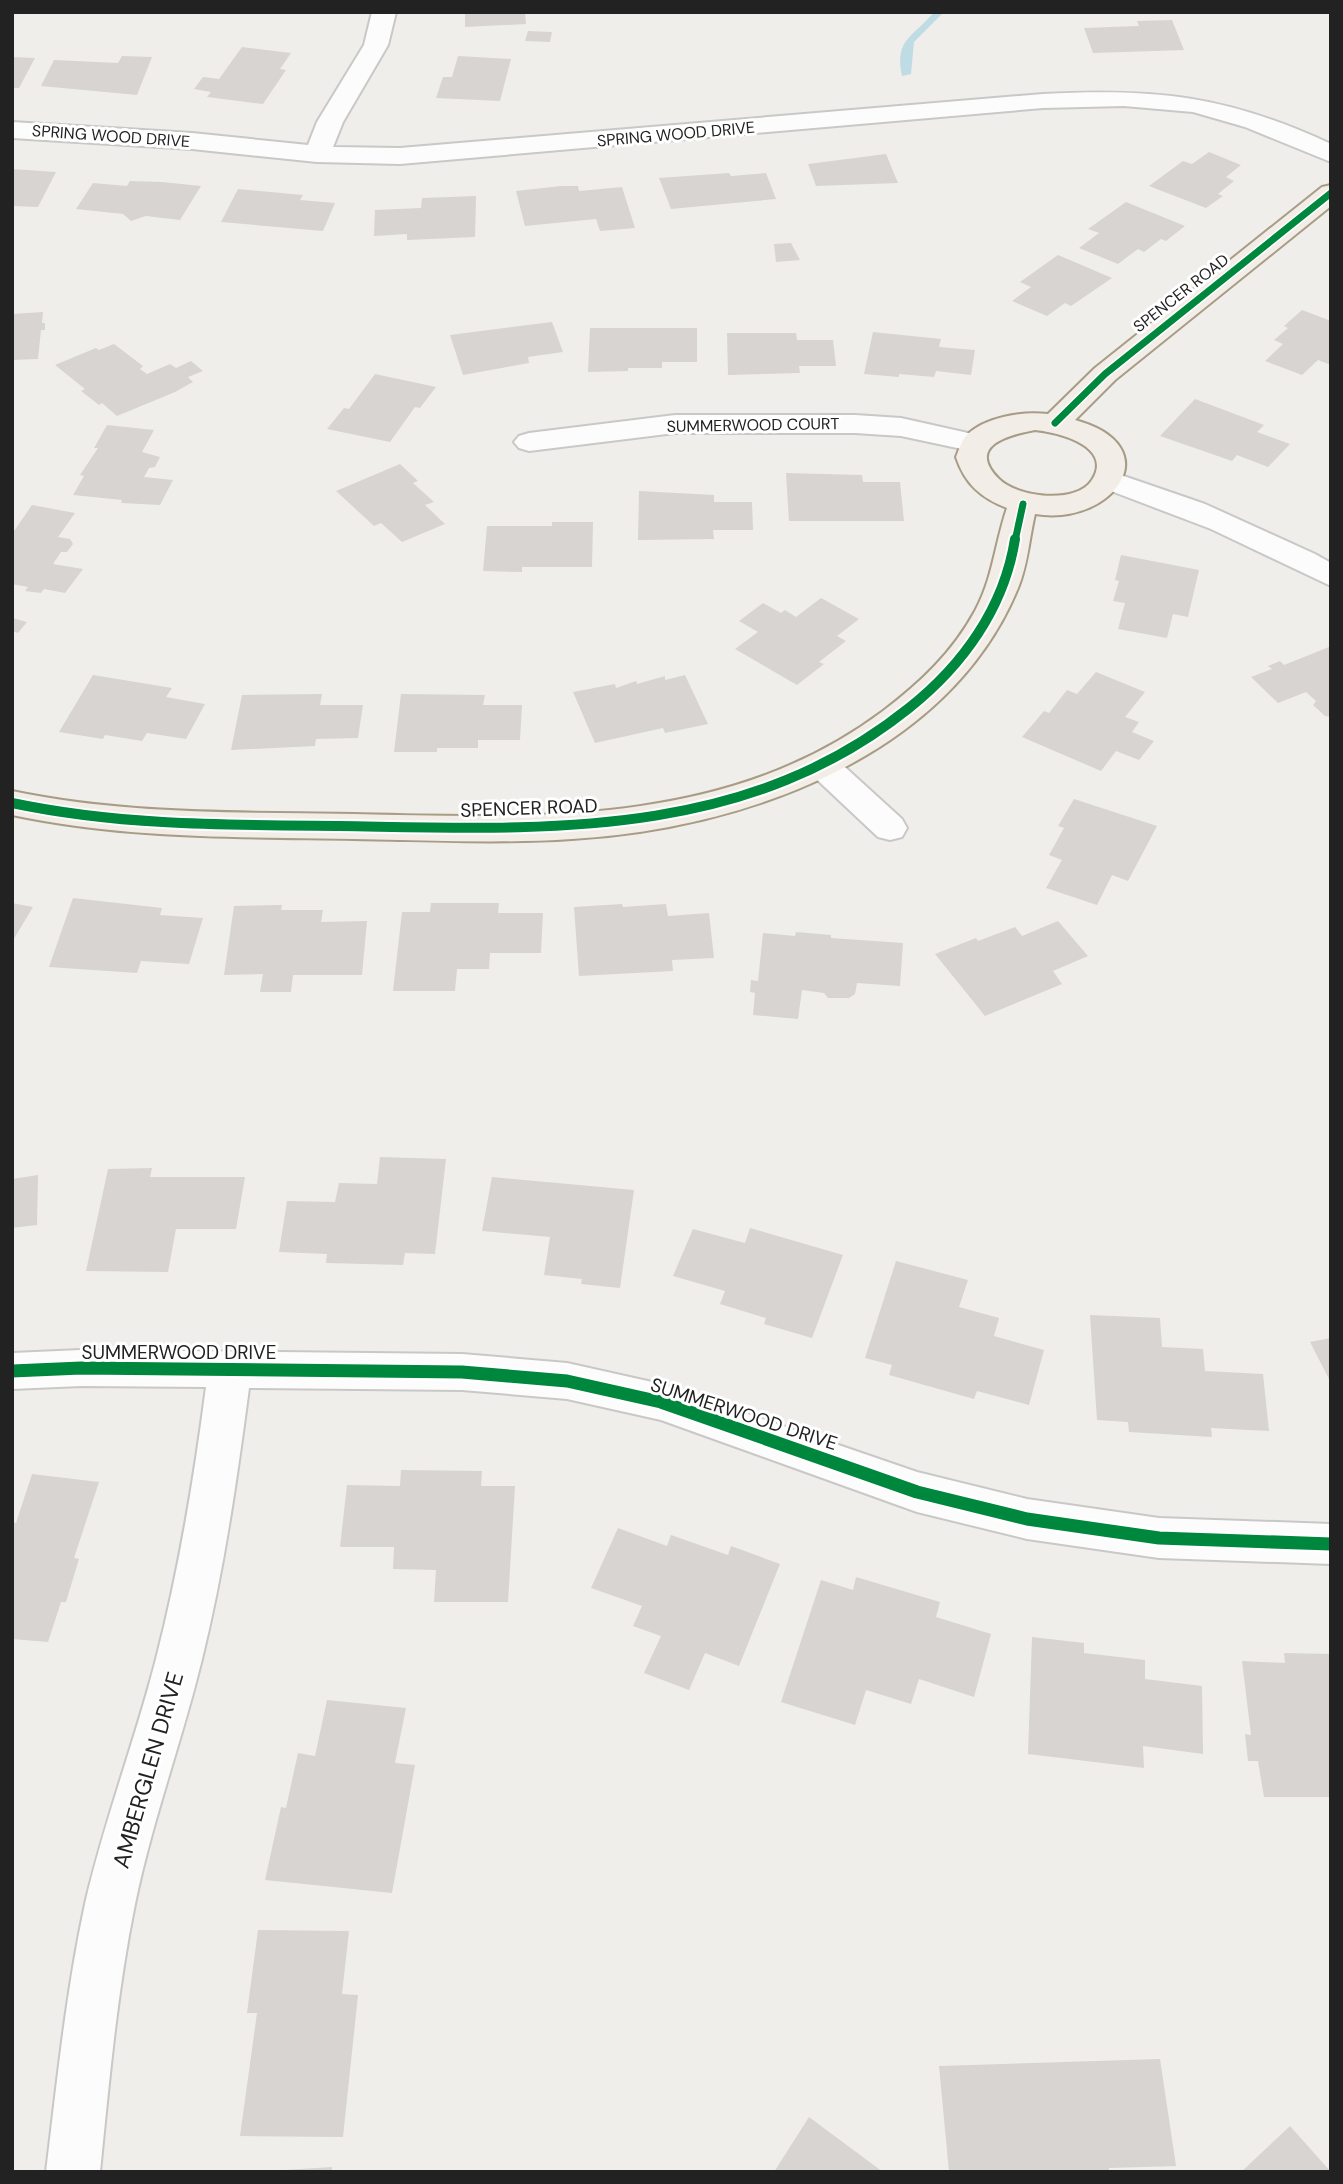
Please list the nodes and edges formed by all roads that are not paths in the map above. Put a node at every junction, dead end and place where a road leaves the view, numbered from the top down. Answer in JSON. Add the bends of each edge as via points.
{"nodes":[{"id":1,"x":384,"y":12,"type":"edge"},
{"id":2,"x":12,"y":130,"type":"edge"},
{"id":3,"x":317,"y":154,"type":"junction"},
{"id":4,"x":1331,"y":154,"type":"edge"},
{"id":5,"x":1331,"y":193,"type":"edge"},
{"id":6,"x":1055,"y":423,"type":"junction"},
{"id":7,"x":529,"y":442,"type":"dead end"},
{"id":8,"x":975,"y":443,"type":"junction"},
{"id":9,"x":1108,"y":480,"type":"junction"},
{"id":10,"x":1023,"y":504,"type":"junction"},
{"id":11,"x":1331,"y":576,"type":"edge"},
{"id":12,"x":823,"y":766,"type":"junction"},
{"id":13,"x":12,"y":803,"type":"edge"},
{"id":14,"x":890,"y":828,"type":"dead end"},
{"id":15,"x":230,"y":1369,"type":"junction"},
{"id":16,"x":12,"y":1371,"type":"edge"},
{"id":17,"x":1331,"y":1544,"type":"edge"},
{"id":18,"x":73,"y":2172,"type":"edge"}],
"edges":[{"from":1,"to":3,"type":"street","via":[[376,45],[330,122]]},
{"from":2,"to":3,"type":"street","name":"SPRING WOOD DRIVE"},
{"from":3,"to":4,"type":"street","name":"SPRING WOOD DRIVE","via":[[469,152],[1086,99],[1173,102],[1205,109],[1254,122]]},
{"from":5,"to":6,"type":"main road","name":"SPENCER ROAD","via":[[1105,374]]},
{"from":6,"to":8,"type":"main road","via":[[1008,424]]},
{"from":6,"to":9,"type":"main road","via":[[1086,434],[1107,452],[1112,466]]},
{"from":7,"to":8,"type":"street","name":"SUMMERWOOD COURT","via":[[675,424],[855,424],[901,427]]},
{"from":8,"to":10,"type":"main road","via":[[970,457],[983,485]]},
{"from":9,"to":10,"type":"main road","via":[[1085,500],[1055,506]]},
{"from":9,"to":11,"type":"street","via":[[1181,504]]},
{"from":10,"to":12,"type":"main road","name":"SPENCER ROAD","via":[[1008,574],[982,628],[945,676],[896,718]]},
{"from":12,"to":13,"type":"main road","name":"SPENCER ROAD","via":[[715,801],[575,827],[125,821]]},
{"from":12,"to":14,"type":"street"},
{"from":15,"to":16,"type":"street","name":"SUMMERWOOD DRIVE"},
{"from":15,"to":17,"type":"street","name":"SUMMERWOOD DRIVE","via":[[462,1372],[567,1381],[661,1402],[917,1492],[1027,1519],[1159,1538]]},
{"from":15,"to":18,"type":"street","name":"AMBERGLEN DRIVE","via":[[202,1569],[110,1904]]}]}
